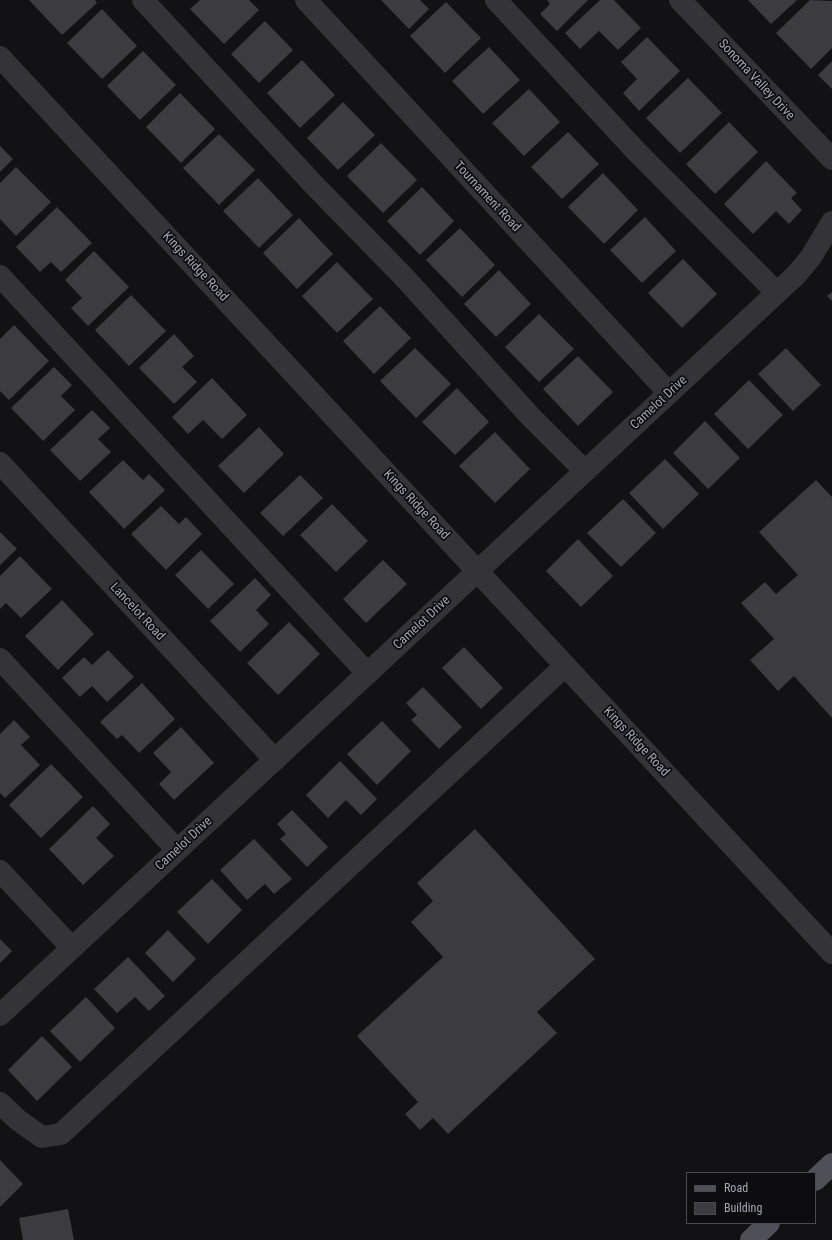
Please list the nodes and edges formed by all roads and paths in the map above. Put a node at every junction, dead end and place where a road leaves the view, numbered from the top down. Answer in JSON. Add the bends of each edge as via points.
{"nodes":[{"id":1,"x":143,"y":0,"type":"edge"},
{"id":2,"x":306,"y":0,"type":"edge"},
{"id":3,"x":496,"y":0,"type":"edge"},
{"id":4,"x":680,"y":0,"type":"edge"},
{"id":5,"x":0,"y":57,"type":"edge"},
{"id":6,"x":832,"y":160,"type":"edge"},
{"id":7,"x":832,"y":222,"type":"edge"},
{"id":8,"x":0,"y":276,"type":"edge"},
{"id":9,"x":777,"y":293,"type":"junction"},
{"id":10,"x":669,"y":393,"type":"junction"},
{"id":11,"x":0,"y":464,"type":"edge"},
{"id":12,"x":585,"y":471,"type":"junction"},
{"id":13,"x":478,"y":571,"type":"junction"},
{"id":14,"x":0,"y":659,"type":"edge"},
{"id":15,"x":565,"y":666,"type":"junction"},
{"id":16,"x":367,"y":673,"type":"junction"},
{"id":17,"x":275,"y":760,"type":"junction"},
{"id":18,"x":177,"y":850,"type":"junction"},
{"id":19,"x":0,"y":871,"type":"edge"},
{"id":20,"x":72,"y":948,"type":"junction"},
{"id":21,"x":832,"y":953,"type":"edge"},
{"id":22,"x":0,"y":1015,"type":"edge"},
{"id":23,"x":0,"y":1103,"type":"edge"},
{"id":24,"x":832,"y":1164,"type":"edge"},
{"id":25,"x":816,"y":1179,"type":"edge"},
{"id":26,"x":768,"y":1224,"type":"edge"},
{"id":27,"x":751,"y":1240,"type":"edge"}],
"edges":[{"from":1,"to":12,"type":"street","via":[[314,185],[403,276],[530,416]]},
{"from":2,"to":10,"type":"street","name":"Tournament Road"},
{"from":3,"to":9,"type":"street","via":[[636,151]]},
{"from":4,"to":6,"type":"street","name":"Sonoma Valley Drive"},
{"from":5,"to":13,"type":"street","name":"Kings Ridge Road"},
{"from":7,"to":9,"type":"street","name":"Camelot Drive","via":[[811,257]]},
{"from":8,"to":16,"type":"street"},
{"from":9,"to":10,"type":"street","name":"Camelot Drive"},
{"from":10,"to":12,"type":"street","name":"Camelot Drive"},
{"from":11,"to":17,"type":"street","name":"Lancelot Road"},
{"from":12,"to":13,"type":"street","name":"Camelot Drive"},
{"from":13,"to":15,"type":"street","name":"Kings Ridge Road"},
{"from":13,"to":16,"type":"street","name":"Camelot Drive"},
{"from":14,"to":18,"type":"street"},
{"from":15,"to":21,"type":"street","name":"Kings Ridge Road"},
{"from":15,"to":23,"type":"street","via":[[61,1134],[42,1137]]},
{"from":16,"to":17,"type":"street","name":"Camelot Drive"},
{"from":17,"to":18,"type":"street","name":"Camelot Drive"},
{"from":18,"to":20,"type":"street","name":"Camelot Drive"},
{"from":19,"to":20,"type":"street"},
{"from":20,"to":22,"type":"street","name":"Camelot Drive"},
{"from":24,"to":25,"type":"main road"},
{"from":26,"to":27,"type":"main road"}]}
